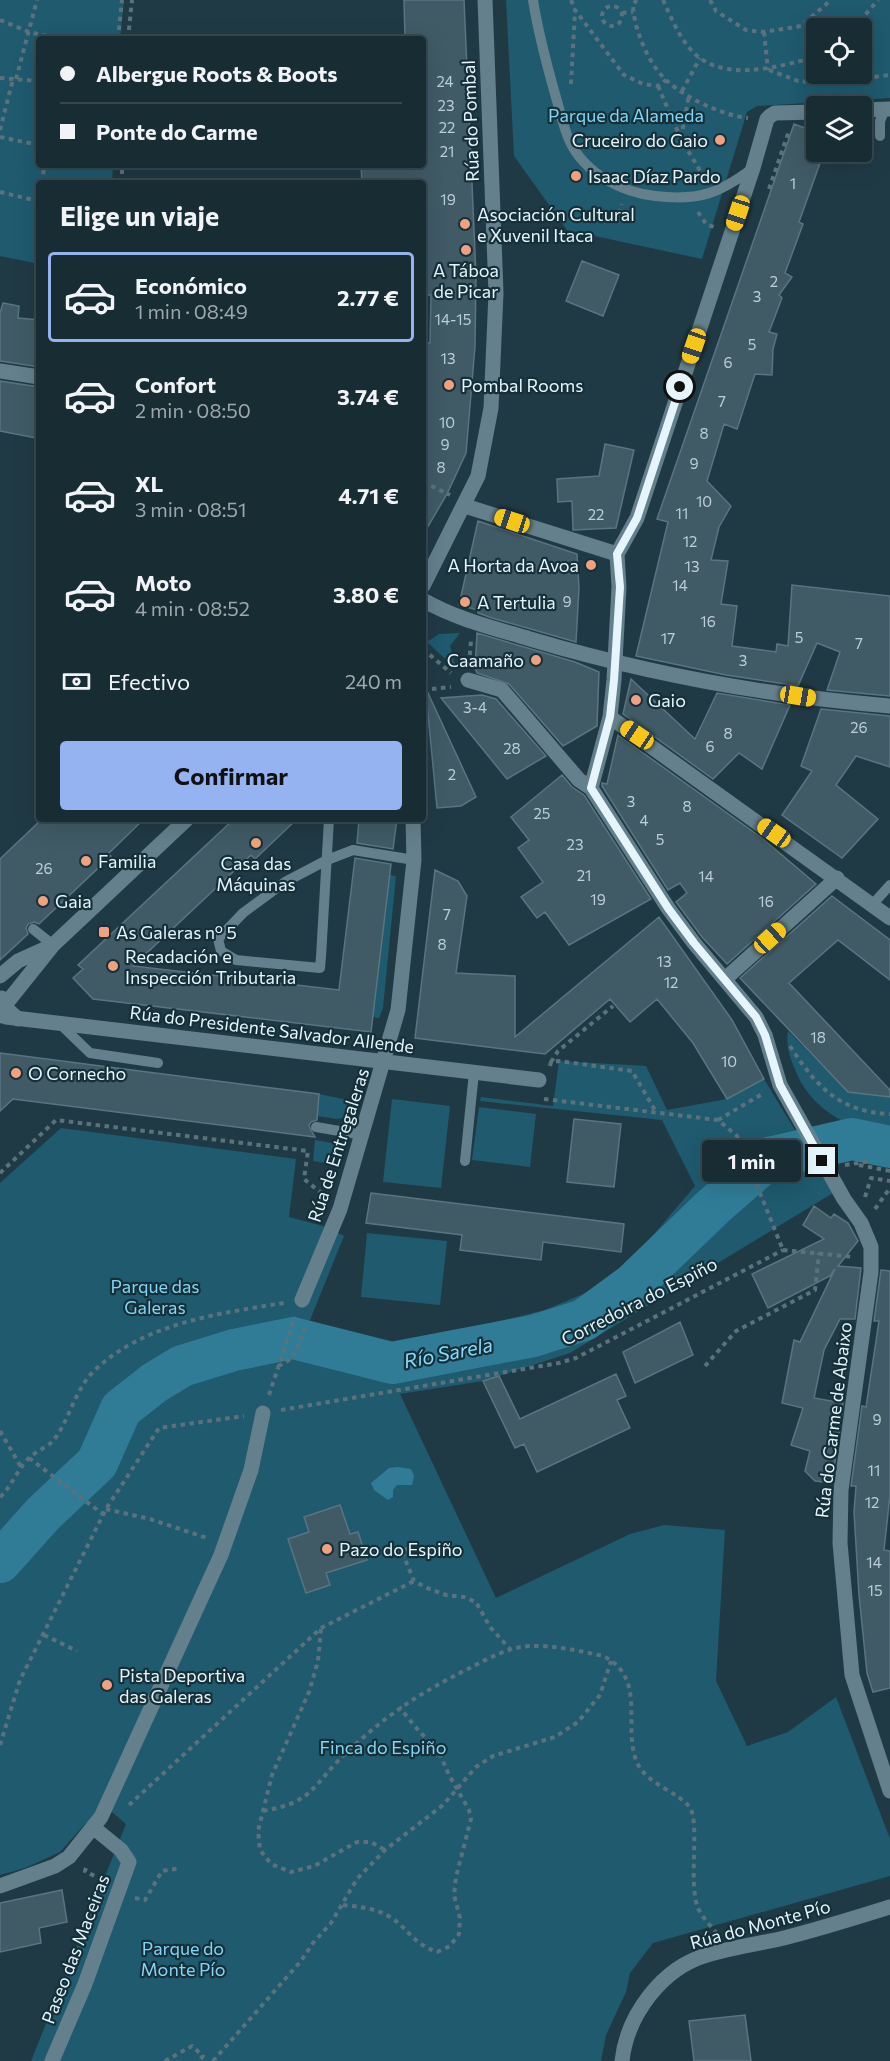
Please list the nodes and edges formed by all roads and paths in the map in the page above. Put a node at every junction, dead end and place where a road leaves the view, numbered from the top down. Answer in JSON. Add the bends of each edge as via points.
{"nodes":[{"id":1,"x":37,"y":0,"type":"edge"},
{"id":2,"x":122,"y":0,"type":"edge"},
{"id":3,"x":132,"y":0,"type":"edge"},
{"id":4,"x":485,"y":0,"type":"edge"},
{"id":5,"x":533,"y":0,"type":"edge"},
{"id":6,"x":638,"y":0,"type":"edge"},
{"id":7,"x":663,"y":0,"type":"edge"},
{"id":8,"x":710,"y":0,"type":"edge"},
{"id":9,"x":831,"y":0,"type":"edge"},
{"id":10,"x":878,"y":0,"type":"edge"},
{"id":11,"x":573,"y":4,"type":"edge"},
{"id":12,"x":633,"y":12,"type":"junction"},
{"id":13,"x":622,"y":13,"type":"junction"},
{"id":14,"x":863,"y":18,"type":"edge"},
{"id":15,"x":0,"y":20,"type":"edge"},
{"id":16,"x":29,"y":32,"type":"junction"},
{"id":17,"x":764,"y":32,"type":"junction"},
{"id":18,"x":47,"y":36,"type":"edge"},
{"id":19,"x":118,"y":36,"type":"edge"},
{"id":20,"x":128,"y":36,"type":"edge"},
{"id":21,"x":700,"y":58,"type":"junction"},
{"id":22,"x":806,"y":60,"type":"edge"},
{"id":23,"x":768,"y":70,"type":"junction"},
{"id":24,"x":890,"y":75,"type":"edge"},
{"id":25,"x":0,"y":78,"type":"edge"},
{"id":26,"x":14,"y":79,"type":"junction"},
{"id":27,"x":666,"y":80,"type":"junction"},
{"id":28,"x":36,"y":81,"type":"edge"},
{"id":29,"x":658,"y":86,"type":"junction"},
{"id":30,"x":571,"y":90,"type":"dead end"},
{"id":31,"x":682,"y":91,"type":"junction"},
{"id":32,"x":689,"y":95,"type":"junction"},
{"id":33,"x":888,"y":109,"type":"edge"},
{"id":34,"x":872,"y":110,"type":"edge"},
{"id":35,"x":806,"y":112,"type":"edge"},
{"id":36,"x":767,"y":119,"type":"junction"},
{"id":37,"x":0,"y":130,"type":"edge"},
{"id":38,"x":880,"y":136,"type":"dead end"},
{"id":39,"x":0,"y":137,"type":"edge"},
{"id":40,"x":681,"y":139,"type":"junction"},
{"id":41,"x":36,"y":144,"type":"edge"},
{"id":42,"x":695,"y":163,"type":"dead end"},
{"id":43,"x":753,"y":168,"type":"junction"},
{"id":44,"x":0,"y":192,"type":"edge"},
{"id":45,"x":36,"y":201,"type":"edge"},
{"id":46,"x":706,"y":224,"type":"dead end"},
{"id":47,"x":714,"y":227,"type":"dead end"},
{"id":48,"x":0,"y":371,"type":"edge"},
{"id":49,"x":36,"y":377,"type":"edge"},
{"id":50,"x":426,"y":484,"type":"edge"},
{"id":51,"x":459,"y":501,"type":"junction"},
{"id":52,"x":617,"y":554,"type":"junction"},
{"id":53,"x":426,"y":579,"type":"edge"},
{"id":54,"x":426,"y":602,"type":"edge"},
{"id":55,"x":471,"y":639,"type":"dead end"},
{"id":56,"x":426,"y":652,"type":"edge"},
{"id":57,"x":614,"y":663,"type":"junction"},
{"id":58,"x":461,"y":681,"type":"junction"},
{"id":59,"x":426,"y":689,"type":"edge"},
{"id":60,"x":890,"y":706,"type":"edge"},
{"id":61,"x":610,"y":717,"type":"junction"},
{"id":62,"x":591,"y":788,"type":"junction"},
{"id":63,"x":184,"y":822,"type":"edge"},
{"id":64,"x":329,"y":822,"type":"edge"},
{"id":65,"x":413,"y":822,"type":"edge"},
{"id":66,"x":327,"y":860,"type":"junction"},
{"id":67,"x":414,"y":860,"type":"junction"},
{"id":68,"x":837,"y":878,"type":"junction"},
{"id":69,"x":890,"y":885,"type":"edge"},
{"id":70,"x":872,"y":905,"type":"junction"},
{"id":71,"x":890,"y":918,"type":"edge"},
{"id":72,"x":33,"y":929,"type":"dead end"},
{"id":73,"x":53,"y":945,"type":"junction"},
{"id":74,"x":32,"y":954,"type":"junction"},
{"id":75,"x":0,"y":976,"type":"edge"},
{"id":76,"x":724,"y":979,"type":"junction"},
{"id":77,"x":613,"y":1006,"type":"dead end"},
{"id":78,"x":2,"y":1013,"type":"edge"},
{"id":79,"x":60,"y":1023,"type":"junction"},
{"id":80,"x":788,"y":1042,"type":"dead end"},
{"id":81,"x":385,"y":1062,"type":"junction"},
{"id":82,"x":551,"y":1062,"type":"junction"},
{"id":83,"x":158,"y":1063,"type":"dead end"},
{"id":84,"x":474,"y":1072,"type":"junction"},
{"id":85,"x":545,"y":1080,"type":"junction"},
{"id":86,"x":773,"y":1089,"type":"junction"},
{"id":87,"x":656,"y":1112,"type":"junction"},
{"id":88,"x":890,"y":1114,"type":"edge"},
{"id":89,"x":718,"y":1120,"type":"junction"},
{"id":90,"x":316,"y":1127,"type":"dead end"},
{"id":91,"x":363,"y":1135,"type":"junction"},
{"id":92,"x":465,"y":1161,"type":"dead end"},
{"id":93,"x":871,"y":1161,"type":"dead end"},
{"id":94,"x":890,"y":1171,"type":"edge"},
{"id":95,"x":0,"y":1173,"type":"edge"},
{"id":96,"x":890,"y":1180,"type":"edge"},
{"id":97,"x":890,"y":1188,"type":"edge"},
{"id":98,"x":340,"y":1209,"type":"junction"},
{"id":99,"x":865,"y":1217,"type":"junction"},
{"id":100,"x":783,"y":1250,"type":"junction"},
{"id":101,"x":819,"y":1253,"type":"junction"},
{"id":102,"x":859,"y":1257,"type":"dead end"},
{"id":103,"x":300,"y":1306,"type":"junction"},
{"id":104,"x":305,"y":1328,"type":"dead end"},
{"id":105,"x":277,"y":1366,"type":"junction"},
{"id":106,"x":705,"y":1366,"type":"dead end"},
{"id":107,"x":263,"y":1413,"type":"junction"},
{"id":108,"x":0,"y":1431,"type":"edge"},
{"id":109,"x":29,"y":1458,"type":"junction"},
{"id":110,"x":21,"y":1467,"type":"junction"},
{"id":111,"x":0,"y":1497,"type":"edge"},
{"id":112,"x":106,"y":1509,"type":"junction"},
{"id":113,"x":104,"y":1515,"type":"junction"},
{"id":114,"x":417,"y":1543,"type":"dead end"},
{"id":115,"x":225,"y":1545,"type":"junction"},
{"id":116,"x":414,"y":1581,"type":"junction"},
{"id":117,"x":321,"y":1628,"type":"junction"},
{"id":118,"x":44,"y":1635,"type":"junction"},
{"id":119,"x":510,"y":1649,"type":"junction"},
{"id":120,"x":77,"y":1651,"type":"dead end"},
{"id":121,"x":611,"y":1660,"type":"junction"},
{"id":122,"x":399,"y":1707,"type":"junction"},
{"id":123,"x":0,"y":1745,"type":"edge"},
{"id":124,"x":458,"y":1788,"type":"junction"},
{"id":125,"x":890,"y":1791,"type":"edge"},
{"id":126,"x":125,"y":1809,"type":"dead end"},
{"id":127,"x":263,"y":1811,"type":"junction"},
{"id":128,"x":98,"y":1823,"type":"junction"},
{"id":129,"x":386,"y":1850,"type":"junction"},
{"id":130,"x":106,"y":1867,"type":"dead end"},
{"id":131,"x":181,"y":1868,"type":"dead end"},
{"id":132,"x":85,"y":1871,"type":"dead end"},
{"id":133,"x":0,"y":1886,"type":"edge"},
{"id":134,"x":134,"y":1898,"type":"dead end"},
{"id":135,"x":343,"y":1905,"type":"junction"},
{"id":136,"x":890,"y":1907,"type":"edge"},
{"id":137,"x":720,"y":1940,"type":"dead end"},
{"id":138,"x":52,"y":2061,"type":"edge"},
{"id":139,"x":165,"y":2061,"type":"edge"},
{"id":140,"x":199,"y":2061,"type":"edge"},
{"id":141,"x":213,"y":2061,"type":"edge"},
{"id":142,"x":622,"y":2061,"type":"edge"}],
"edges":[{"from":1,"to":16,"type":"path"},
{"from":2,"to":19,"type":"path"},
{"from":3,"to":20,"type":"path"},
{"from":4,"to":51,"type":"street","name":"Rúa do Pombal","via":[[495,355],[485,448],[478,476]]},
{"from":5,"to":43,"type":"lane","via":[[540,43],[564,125],[575,151],[595,172],[629,190],[670,198],[715,193]]},
{"from":6,"to":12,"type":"path","via":[[633,4]]},
{"from":7,"to":21,"type":"path","via":[[687,46]]},
{"from":8,"to":17,"type":"path","via":[[716,11],[746,30]]},
{"from":9,"to":17,"type":"path","via":[[801,26]]},
{"from":10,"to":14,"type":"path"},
{"from":11,"to":29,"type":"path","via":[[624,75]]},
{"from":11,"to":30,"type":"path"},
{"from":12,"to":13,"type":"path"},
{"from":12,"to":27,"type":"path","via":[[652,60]]},
{"from":13,"to":13,"type":"path","via":[[609,6],[603,9],[602,19],[613,26],[621,20]]},
{"from":15,"to":16,"type":"path"},
{"from":16,"to":18,"type":"path"},
{"from":16,"to":26,"type":"path"},
{"from":17,"to":23,"type":"path"},
{"from":21,"to":23,"type":"path","via":[[732,69]]},
{"from":21,"to":31,"type":"path"},
{"from":22,"to":23,"type":"path"},
{"from":23,"to":24,"type":"path","via":[[798,81],[825,83]]},
{"from":25,"to":26,"type":"path"},
{"from":26,"to":28,"type":"path"},
{"from":26,"to":37,"type":"path"},
{"from":27,"to":29,"type":"path"},
{"from":27,"to":31,"type":"path"},
{"from":29,"to":40,"type":"path"},
{"from":31,"to":32,"type":"path"},
{"from":32,"to":36,"type":"path","via":[[730,116]]},
{"from":32,"to":40,"type":"path"},
{"from":33,"to":34,"type":"street"},
{"from":33,"to":38,"type":"lane","via":[[879,122]]},
{"from":35,"to":36,"type":"street","via":[[775,113]]},
{"from":36,"to":43,"type":"street"},
{"from":39,"to":41,"type":"path"},
{"from":40,"to":42,"type":"path"},
{"from":43,"to":52,"type":"street","via":[[637,518]]},
{"from":44,"to":45,"type":"path"},
{"from":46,"to":47,"type":"path"},
{"from":48,"to":49,"type":"street"},
{"from":50,"to":51,"type":"path"},
{"from":51,"to":52,"type":"street"},
{"from":51,"to":53,"type":"street","name":"Rúa do Pombal"},
{"from":52,"to":57,"type":"street","via":[[620,587]]},
{"from":54,"to":57,"type":"street","via":[[453,616]]},
{"from":55,"to":58,"type":"path"},
{"from":56,"to":58,"type":"path"},
{"from":57,"to":60,"type":"street","via":[[724,685]]},
{"from":57,"to":61,"type":"street"},
{"from":58,"to":59,"type":"path"},
{"from":58,"to":62,"type":"street","name":"Rúa do Carme de Abaixo","via":[[502,690],[579,780]]},
{"from":61,"to":62,"type":"street"},
{"from":61,"to":68,"type":"street"},
{"from":62,"to":76,"type":"street","name":"Rúa do Carme de Abaixo","via":[[668,908]]},
{"from":63,"to":73,"type":"street"},
{"from":64,"to":66,"type":"lane"},
{"from":65,"to":67,"type":"street","name":"Rúa de Entregaleras"},
{"from":66,"to":66,"type":"lane","via":[[285,882],[243,913],[218,939],[221,951],[236,960],[320,968]]},
{"from":66,"to":67,"type":"lane","via":[[353,850]]},
{"from":67,"to":81,"type":"street","name":"Rúa de Entregaleras","via":[[398,1010]]},
{"from":68,"to":70,"type":"street"},
{"from":68,"to":76,"type":"street"},
{"from":69,"to":70,"type":"lane"},
{"from":70,"to":71,"type":"street"},
{"from":72,"to":73,"type":"lane"},
{"from":73,"to":74,"type":"street"},
{"from":73,"to":78,"type":"street"},
{"from":74,"to":75,"type":"street"},
{"from":74,"to":78,"type":"street","via":[[2,994]]},
{"from":76,"to":86,"type":"street","name":"Rúa do Carme de Abaixo","via":[[761,1026]]},
{"from":77,"to":82,"type":"path","via":[[558,1051]]},
{"from":78,"to":79,"type":"street","name":"Rúa do Presidente Salvador Allende","via":[[18,1019]]},
{"from":79,"to":81,"type":"street","name":"Rúa do Presidente Salvador Allende"},
{"from":79,"to":83,"type":"lane","via":[[90,1053]]},
{"from":80,"to":88,"type":"path","via":[[821,1089],[870,1113]]},
{"from":81,"to":84,"type":"street","name":"Rúa do Presidente Salvador Allende"},
{"from":81,"to":91,"type":"street","name":"Rúa de Entregaleras"},
{"from":82,"to":85,"type":"path"},
{"from":82,"to":87,"type":"path","via":[[632,1071]]},
{"from":84,"to":85,"type":"street","name":"Rúa do Presidente Salvador Allende"},
{"from":84,"to":92,"type":"lane"},
{"from":85,"to":87,"type":"path","via":[[545,1099]]},
{"from":86,"to":89,"type":"path"},
{"from":86,"to":99,"type":"street","name":"Rúa do Carme de Abaixo","via":[[843,1199]]},
{"from":87,"to":89,"type":"path"},
{"from":89,"to":100,"type":"path","via":[[736,1136]]},
{"from":90,"to":91,"type":"lane"},
{"from":91,"to":98,"type":"street","name":"Rúa de Entregaleras"},
{"from":93,"to":94,"type":"path","via":[[859,1165]]},
{"from":95,"to":98,"type":"path","via":[[56,1120],[308,1151],[303,1179]]},
{"from":96,"to":99,"type":"path","via":[[871,1178]]},
{"from":97,"to":99,"type":"path"},
{"from":98,"to":103,"type":"street","name":"Rúa de Entregaleras"},
{"from":99,"to":125,"type":"street","name":"Rúa do Carme de Abaixo","via":[[872,1258],[841,1491],[840,1543],[852,1675]]},
{"from":100,"to":101,"type":"path"},
{"from":100,"to":107,"type":"path","name":"Corredoira do Espiño","via":[[576,1358]]},
{"from":101,"to":102,"type":"path"},
{"from":101,"to":106,"type":"path","via":[[815,1290],[736,1331]]},
{"from":103,"to":105,"type":"path"},
{"from":103,"to":109,"type":"path","via":[[223,1312],[136,1342],[92,1374],[52,1442]]},
{"from":104,"to":105,"type":"path","via":[[295,1354]]},
{"from":105,"to":107,"type":"path"},
{"from":107,"to":112,"type":"path","name":"Corredoira do Espiño","via":[[159,1428]]},
{"from":107,"to":115,"type":"street","via":[[251,1470]]},
{"from":108,"to":110,"type":"path"},
{"from":109,"to":110,"type":"path"},
{"from":109,"to":113,"type":"path"},
{"from":110,"to":111,"type":"path","via":[[11,1487]]},
{"from":112,"to":113,"type":"path","name":"Corredoira do Espiño"},
{"from":112,"to":115,"type":"path","via":[[150,1519]]},
{"from":113,"to":118,"type":"path","name":"Corredoira do Espiño"},
{"from":114,"to":116,"type":"path","via":[[402,1552]]},
{"from":115,"to":128,"type":"street"},
{"from":116,"to":117,"type":"path"},
{"from":116,"to":119,"type":"path","via":[[437,1592],[476,1602],[490,1627]]},
{"from":117,"to":126,"type":"path"},
{"from":117,"to":127,"type":"path","via":[[318,1661],[309,1692],[272,1775]]},
{"from":118,"to":120,"type":"path"},
{"from":118,"to":123,"type":"path","name":"Corredoira do Espiño","via":[[20,1680]]},
{"from":119,"to":121,"type":"path","via":[[548,1647]]},
{"from":119,"to":122,"type":"path"},
{"from":121,"to":124,"type":"path","via":[[600,1695],[578,1722],[555,1737],[493,1756],[476,1767]]},
{"from":121,"to":137,"type":"path","via":[[628,1687],[638,1766],[690,1807],[698,1907]]},
{"from":122,"to":124,"type":"path","via":[[438,1750]]},
{"from":122,"to":127,"type":"path","via":[[342,1756],[307,1796],[287,1807]]},
{"from":124,"to":129,"type":"path"},
{"from":124,"to":135,"type":"path","via":[[471,1819],[454,1895],[460,1918],[459,1934],[450,1946],[437,1952],[420,1946],[391,1918],[375,1910]]},
{"from":127,"to":129,"type":"path","via":[[258,1831],[260,1850],[271,1864],[291,1872],[314,1866],[357,1842],[371,1842]]},
{"from":128,"to":133,"type":"street","via":[[69,1857],[55,1866]]},
{"from":128,"to":138,"type":"street","name":"Paseo das Maceiras","via":[[129,1862],[86,1984]]},
{"from":129,"to":135,"type":"path","via":[[357,1880]]},
{"from":130,"to":132,"type":"path","via":[[99,1879]]},
{"from":131,"to":134,"type":"path","via":[[162,1871],[146,1900]]},
{"from":135,"to":141,"type":"path","via":[[301,1961]]},
{"from":136,"to":142,"type":"street","name":"Rúa do Monte Pío","via":[[793,1936],[706,1955],[689,1963],[645,2002],[634,2020]]},
{"from":139,"to":140,"type":"path","via":[[192,2046],[203,2056]]}]}
